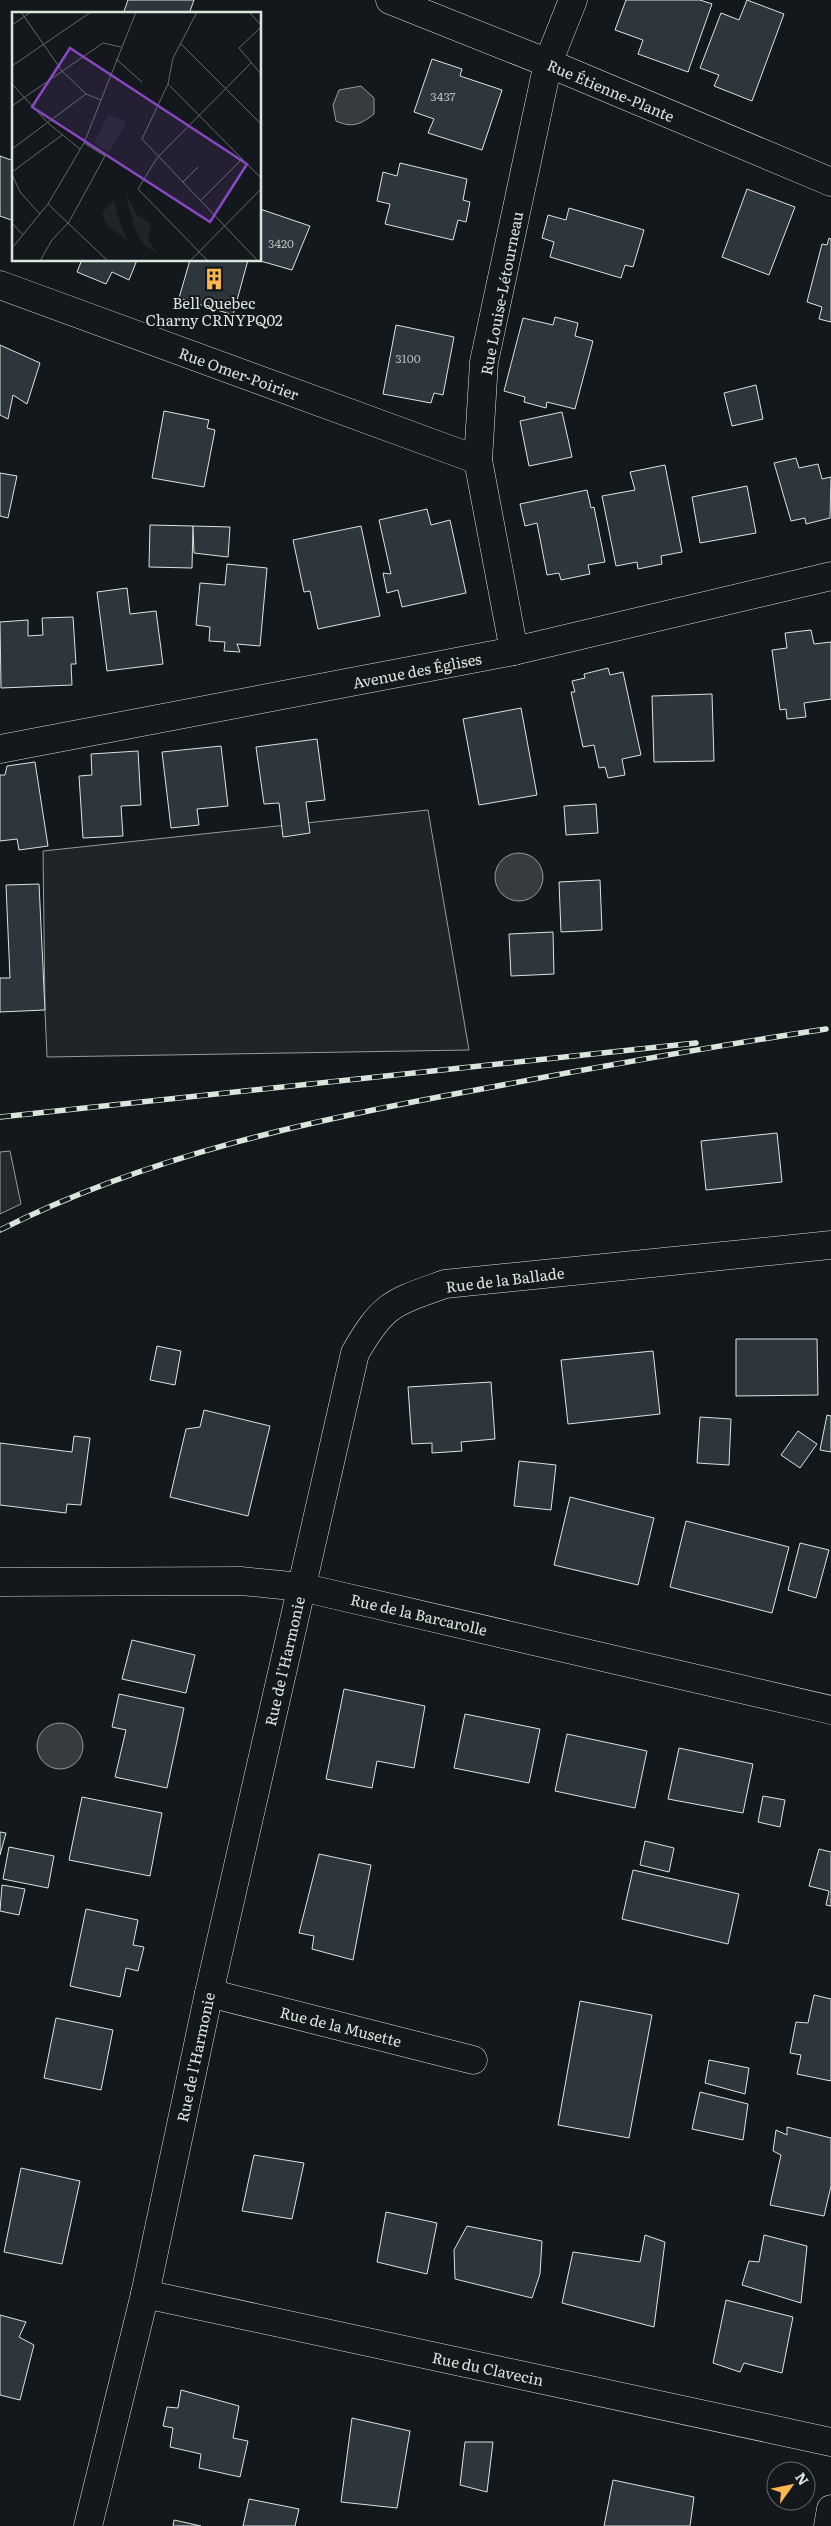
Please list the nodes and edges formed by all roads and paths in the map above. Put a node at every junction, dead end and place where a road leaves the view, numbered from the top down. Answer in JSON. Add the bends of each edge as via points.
{"nodes":[{"id":1,"x":390,"y":0,"type":"edge"},
{"id":2,"x":573,"y":0,"type":"edge"},
{"id":3,"x":548,"y":63,"type":"junction"},
{"id":4,"x":831,"y":182,"type":"edge"},
{"id":5,"x":0,"y":285,"type":"edge"},
{"id":6,"x":478,"y":460,"type":"junction"},
{"id":7,"x":831,"y":576,"type":"edge"},
{"id":8,"x":514,"y":651,"type":"junction"},
{"id":9,"x":0,"y":749,"type":"edge"},
{"id":10,"x":831,"y":1245,"type":"edge"},
{"id":11,"x":0,"y":1582,"type":"edge"},
{"id":12,"x":300,"y":1587,"type":"junction"},
{"id":13,"x":831,"y":1710,"type":"edge"},
{"id":14,"x":209,"y":1993,"type":"junction"},
{"id":15,"x":473,"y":2060,"type":"dead end"},
{"id":16,"x":145,"y":2294,"type":"junction"},
{"id":17,"x":831,"y":2442,"type":"edge"},
{"id":18,"x":831,"y":2509,"type":"edge"},
{"id":19,"x":88,"y":2526,"type":"edge"},
{"id":20,"x":828,"y":2526,"type":"edge"}],
"edges":[{"from":1,"to":3,"type":"street","name":"Rue Étienne-Plante"},
{"from":2,"to":3,"type":"street","name":"Rue Louise-Létourneau"},
{"from":3,"to":4,"type":"street","name":"Rue Étienne-Plante"},
{"from":3,"to":6,"type":"street","name":"Rue Louise-Létourneau","via":[[484,362]]},
{"from":5,"to":6,"type":"street","name":"Rue Omer-Poirier"},
{"from":6,"to":8,"type":"street","name":"Rue Louise-Létourneau"},
{"from":7,"to":8,"type":"street","name":"Avenue des Églises"},
{"from":8,"to":9,"type":"street","name":"Avenue des Églises"},
{"from":10,"to":12,"type":"street","name":"Rue de la Ballade","via":[[445,1284],[388,1306],[373,1323],[355,1354]]},
{"from":11,"to":12,"type":"street","name":"Rue de la Barcarolle","via":[[241,1581]]},
{"from":12,"to":13,"type":"street","name":"Rue de la Barcarolle"},
{"from":12,"to":14,"type":"street","name":"Rue de l'Harmonie"},
{"from":14,"to":15,"type":"street","name":"Rue de la Musette"},
{"from":14,"to":16,"type":"street","name":"Rue de l'Harmonie"},
{"from":16,"to":17,"type":"street","name":"Rue du Clavecin"},
{"from":16,"to":19,"type":"street","name":"Rue de l'Harmonie"},
{"from":18,"to":20,"type":"street"}]}
